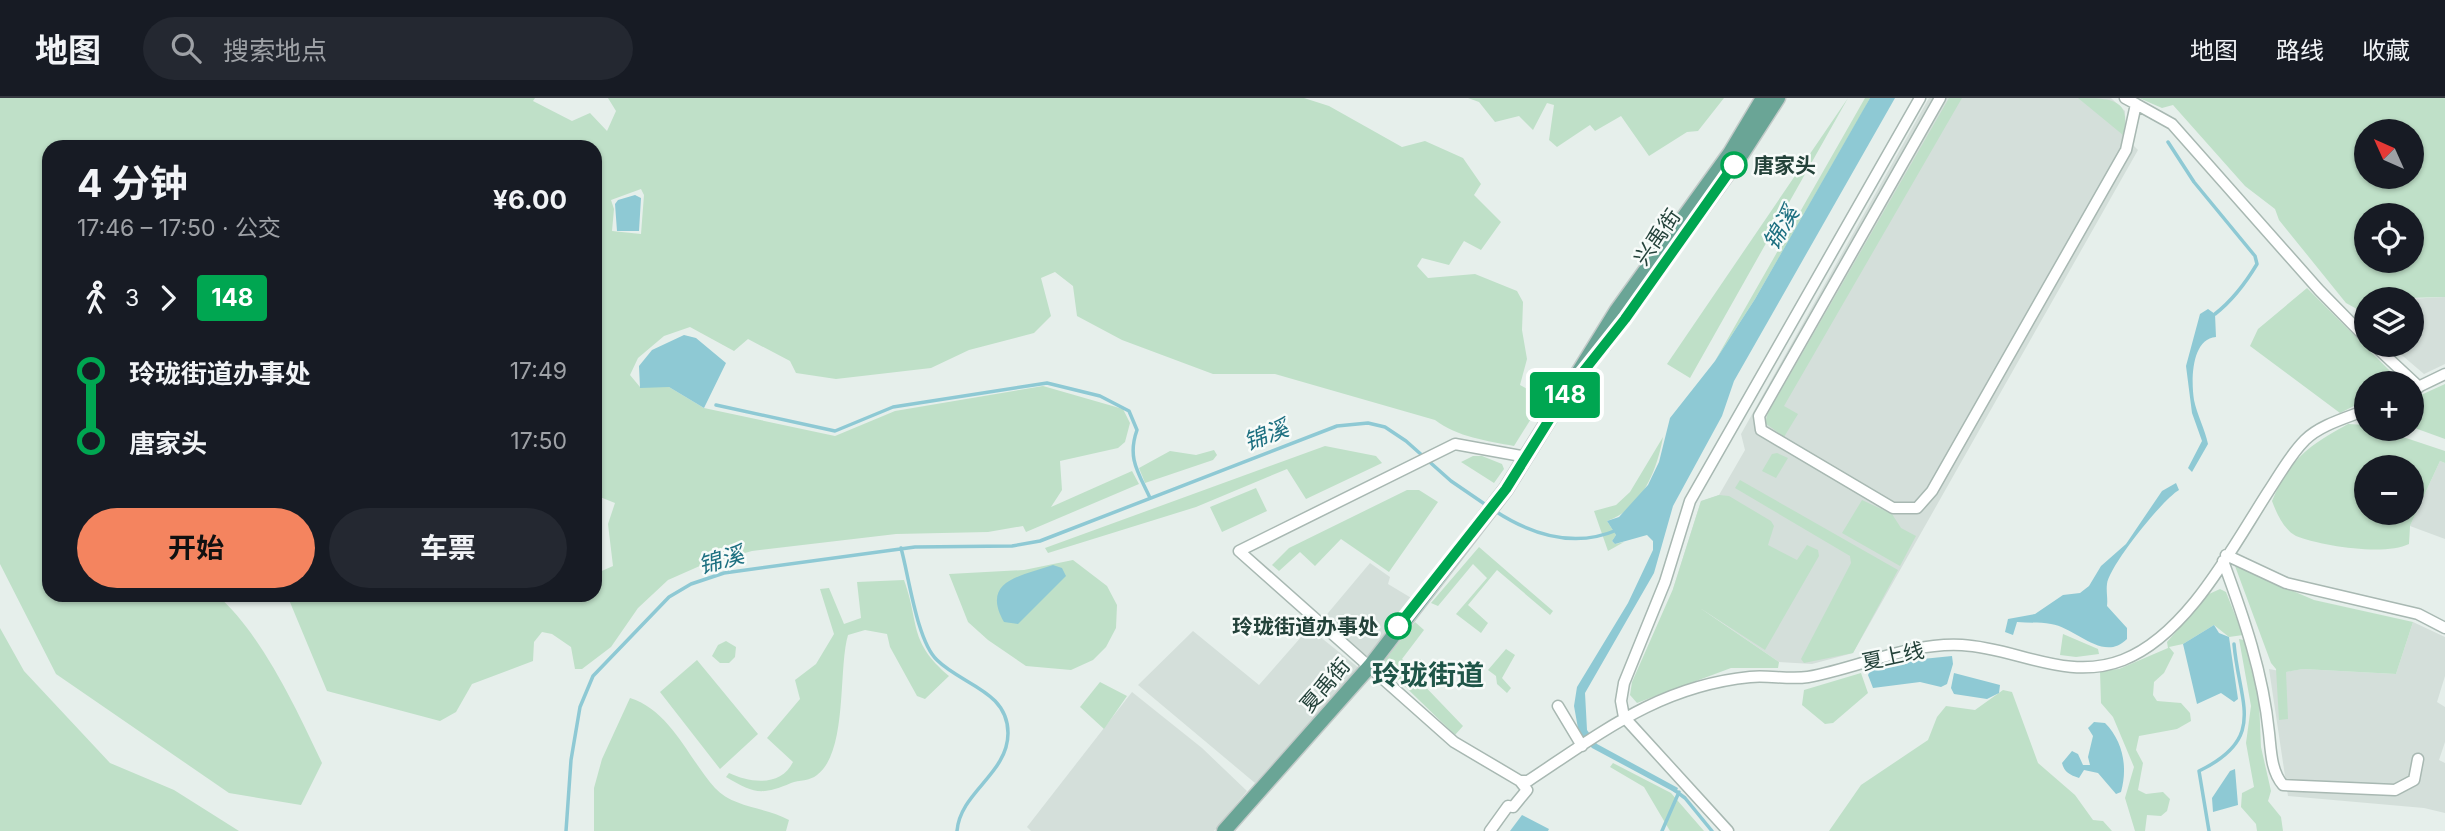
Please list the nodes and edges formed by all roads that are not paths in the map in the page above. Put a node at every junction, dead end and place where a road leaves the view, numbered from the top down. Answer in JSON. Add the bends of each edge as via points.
{"nodes":[{"id":1,"x":1763,"y":98,"type":"edge"},
{"id":2,"x":1778,"y":98,"type":"edge"},
{"id":3,"x":1920,"y":98,"type":"edge"},
{"id":4,"x":1940,"y":98,"type":"edge"},
{"id":5,"x":2125,"y":98,"type":"edge"},
{"id":6,"x":2136,"y":104,"type":"junction"},
{"id":7,"x":2354,"y":326,"type":"edge"},
{"id":8,"x":2385,"y":357,"type":"edge"},
{"id":9,"x":2398,"y":371,"type":"edge"},
{"id":10,"x":2445,"y":374,"type":"edge"},
{"id":11,"x":2424,"y":384,"type":"edge"},
{"id":12,"x":1564,"y":396,"type":"junction"},
{"id":13,"x":2354,"y":416,"type":"edge"},
{"id":14,"x":1527,"y":457,"type":"junction"},
{"id":15,"x":2225,"y":558,"type":"junction"},
{"id":16,"x":2445,"y":628,"type":"edge"},
{"id":17,"x":1370,"y":666,"type":"junction"},
{"id":18,"x":1558,"y":706,"type":"dead end"},
{"id":19,"x":1624,"y":717,"type":"junction"},
{"id":20,"x":1582,"y":746,"type":"junction"},
{"id":21,"x":2418,"y":759,"type":"dead end"},
{"id":22,"x":1520,"y":781,"type":"junction"},
{"id":23,"x":1224,"y":831,"type":"edge"},
{"id":24,"x":1490,"y":831,"type":"edge"},
{"id":25,"x":1727,"y":831,"type":"edge"}],
"edges":[{"from":1,"to":12,"type":"main road","name":"兴禹街","via":[[1730,153],[1617,310]]},
{"from":2,"to":12,"type":"main road","name":"兴禹街","via":[[1625,319]]},
{"from":3,"to":19,"type":"street","via":[[1690,501],[1665,582],[1624,683]]},
{"from":4,"to":6,"type":"street","via":[[1759,416],[1761,430],[1893,508],[1917,508],[1932,491],[2126,150]]},
{"from":5,"to":6,"type":"street"},
{"from":6,"to":7,"type":"street","via":[[2172,124]]},
{"from":8,"to":9,"type":"street"},
{"from":10,"to":11,"type":"street"},
{"from":12,"to":14,"type":"main road","name":"兴禹街"},
{"from":13,"to":15,"type":"street","name":"夏上线","via":[[2307,438]]},
{"from":14,"to":17,"type":"main road","name":"夏禹街"},
{"from":14,"to":17,"type":"street","via":[[1455,444],[1239,551]]},
{"from":15,"to":16,"type":"street","via":[[2286,583],[2418,614]]},
{"from":15,"to":19,"type":"street","name":"夏上线","via":[[2161,640],[2107,665],[2068,668],[1964,645],[1942,645],[1806,677],[1750,676],[1706,685],[1661,697]]},
{"from":15,"to":21,"type":"street","via":[[2257,660],[2272,761],[2283,785],[2395,790],[2414,779]]},
{"from":17,"to":22,"type":"street","via":[[1454,742]]},
{"from":17,"to":23,"type":"main road","name":"夏禹街"},
{"from":18,"to":20,"type":"street"},
{"from":19,"to":20,"type":"street","name":"夏上线"},
{"from":19,"to":25,"type":"street"},
{"from":20,"to":22,"type":"street","name":"夏上线","via":[[1528,781]]},
{"from":22,"to":24,"type":"street","via":[[1527,790]]}]}
